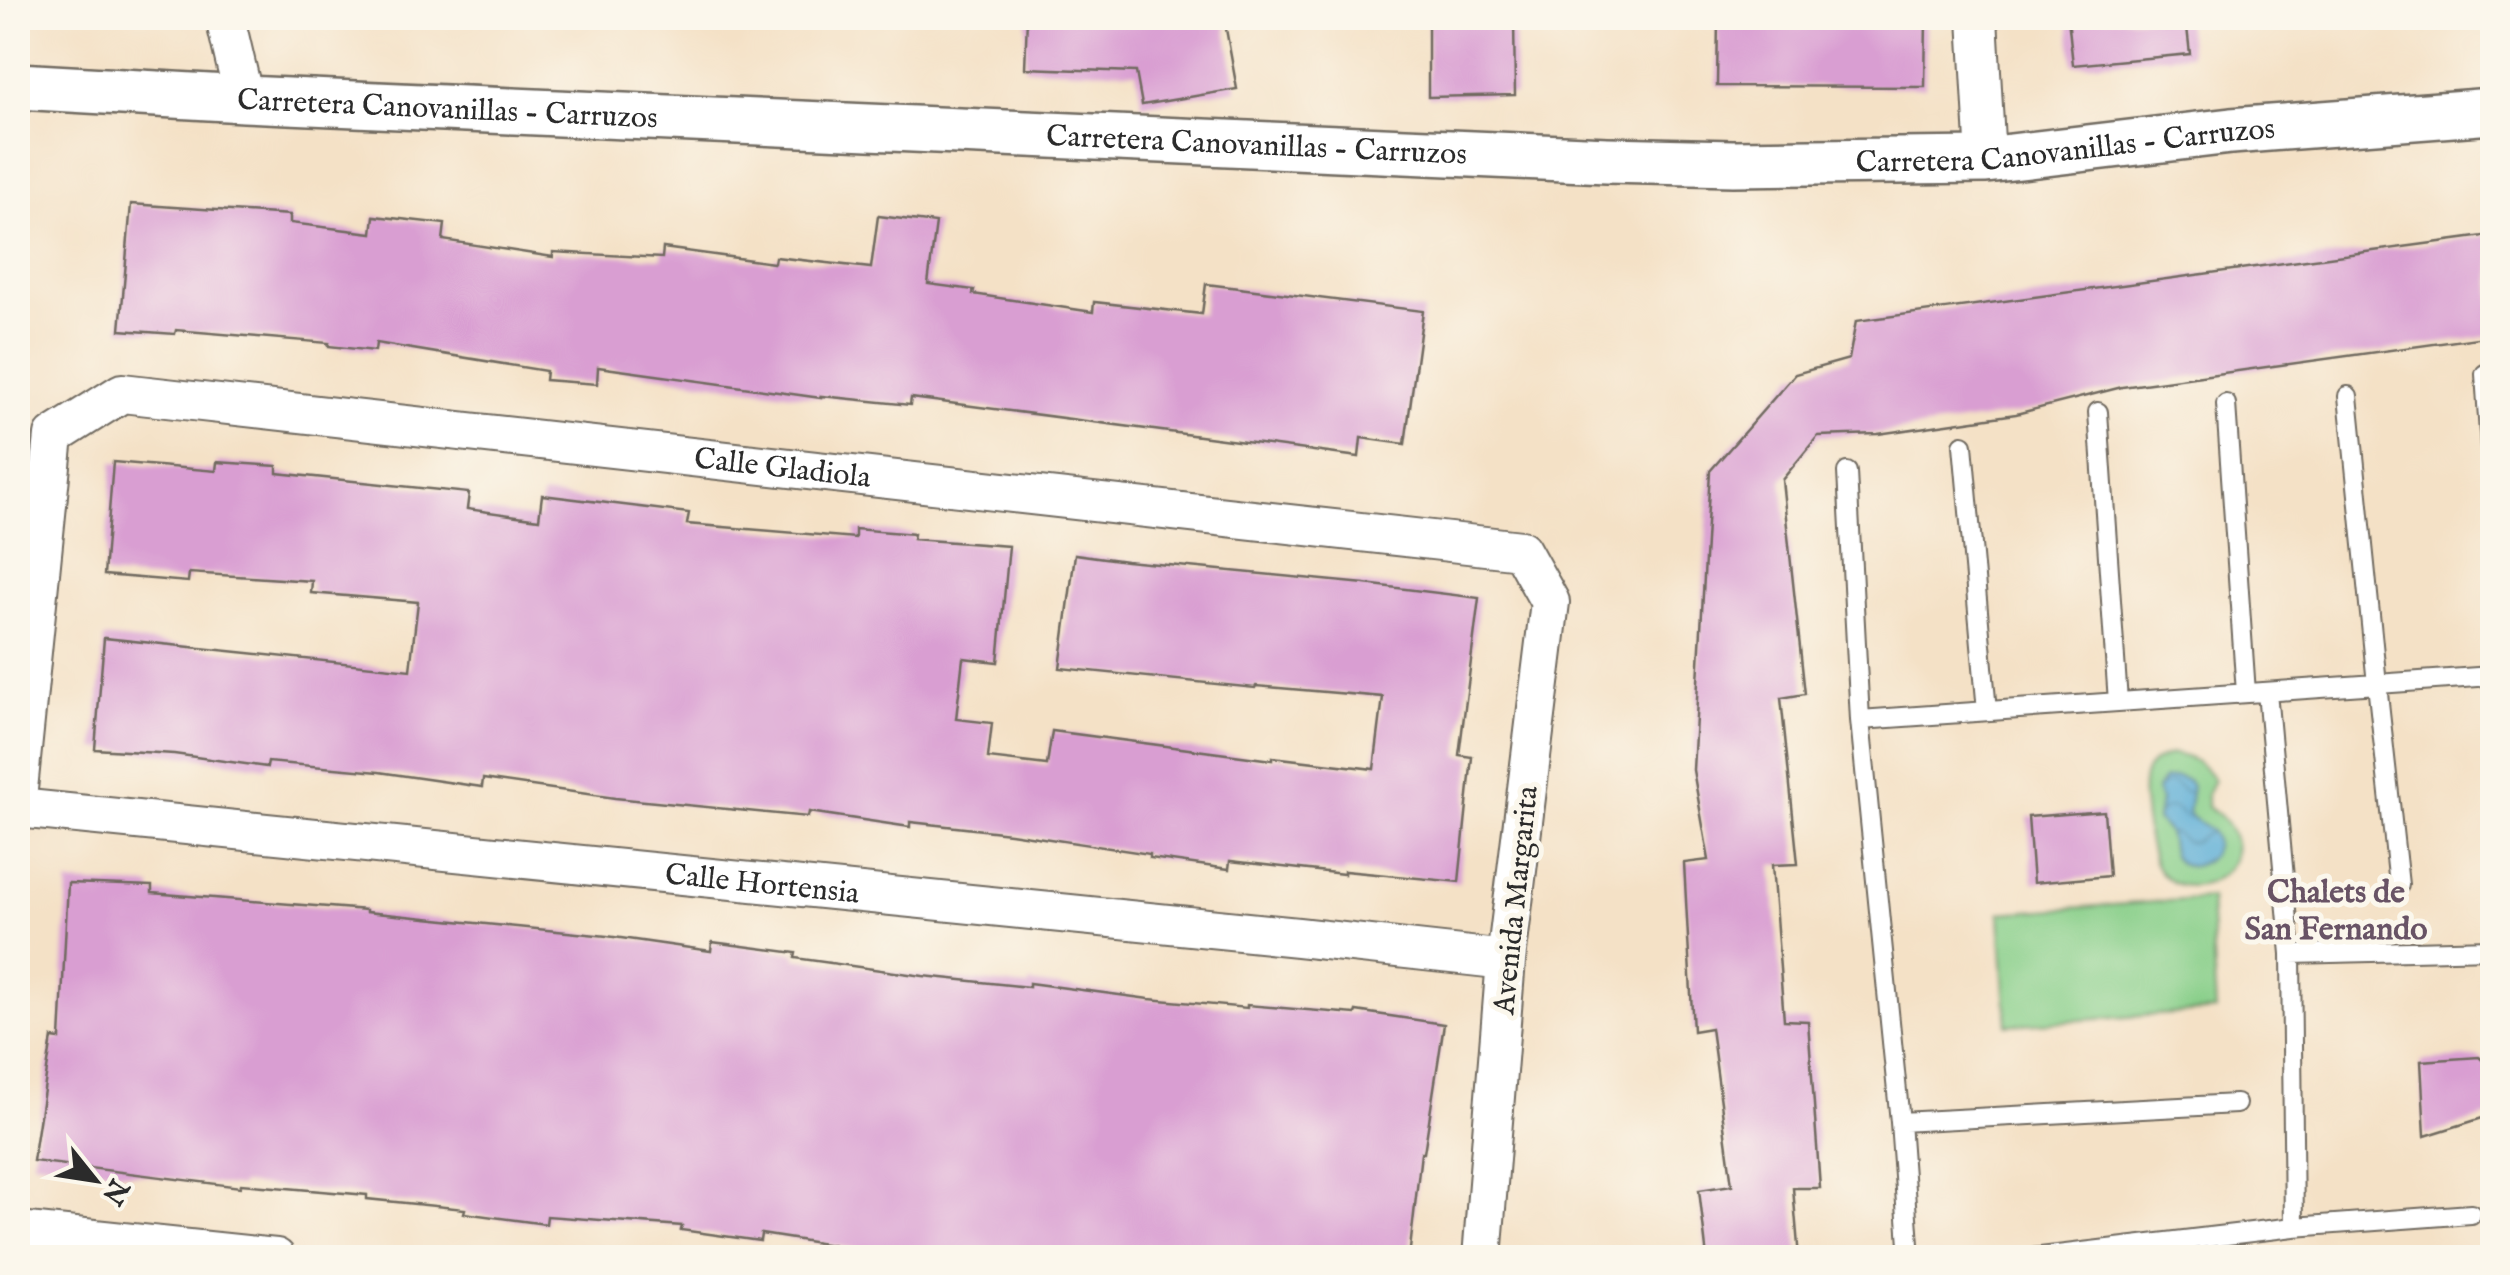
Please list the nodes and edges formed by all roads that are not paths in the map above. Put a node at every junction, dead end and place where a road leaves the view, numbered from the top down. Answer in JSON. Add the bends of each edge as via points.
{"nodes":[{"id":1,"x":225,"y":18,"type":"edge"},
{"id":2,"x":1978,"y":18,"type":"edge"},
{"id":3,"x":18,"y":86,"type":"edge"},
{"id":4,"x":244,"y":99,"type":"junction"},
{"id":5,"x":2492,"y":110,"type":"edge"},
{"id":6,"x":1986,"y":160,"type":"junction"},
{"id":7,"x":2485,"y":374,"type":"dead end"},
{"id":8,"x":2348,"y":396,"type":"dead end"},
{"id":9,"x":2226,"y":404,"type":"dead end"},
{"id":10,"x":2098,"y":412,"type":"dead end"},
{"id":11,"x":1963,"y":445,"type":"dead end"},
{"id":12,"x":1848,"y":472,"type":"dead end"},
{"id":13,"x":2492,"y":479,"type":"edge"},
{"id":14,"x":1521,"y":550,"type":"joint"},
{"id":15,"x":2492,"y":676,"type":"edge"},
{"id":16,"x":2376,"y":684,"type":"junction"},
{"id":17,"x":2267,"y":692,"type":"junction"},
{"id":18,"x":2246,"y":693,"type":"junction"},
{"id":19,"x":2118,"y":702,"type":"junction"},
{"id":20,"x":1986,"y":711,"type":"junction"},
{"id":21,"x":1860,"y":720,"type":"junction"},
{"id":22,"x":18,"y":789,"type":"edge"},
{"id":23,"x":18,"y":808,"type":"edge"},
{"id":24,"x":2400,"y":885,"type":"dead end"},
{"id":25,"x":2492,"y":949,"type":"edge"},
{"id":26,"x":2292,"y":954,"type":"junction"},
{"id":27,"x":1506,"y":960,"type":"junction"},
{"id":28,"x":2236,"y":1104,"type":"dead end"},
{"id":29,"x":1900,"y":1122,"type":"junction"},
{"id":30,"x":2471,"y":1214,"type":"dead end"},
{"id":31,"x":2294,"y":1227,"type":"junction"},
{"id":32,"x":18,"y":1231,"type":"edge"},
{"id":33,"x":276,"y":1258,"type":"edge"},
{"id":34,"x":1482,"y":1258,"type":"edge"},
{"id":35,"x":1910,"y":1258,"type":"edge"},
{"id":36,"x":2032,"y":1258,"type":"edge"}],
"edges":[{"from":1,"to":4,"type":"street"},
{"from":2,"to":6,"type":"street"},
{"from":3,"to":4,"type":"street","name":"Carretera Canovanillas - Carruzos"},
{"from":4,"to":6,"type":"street","name":"Carretera Canovanillas - Carruzos","via":[[1607,160]]},
{"from":5,"to":6,"type":"street","name":"Carretera Canovanillas - Carruzos"},
{"from":7,"to":13,"type":"lane"},
{"from":8,"to":16,"type":"lane"},
{"from":9,"to":18,"type":"lane"},
{"from":10,"to":19,"type":"lane"},
{"from":11,"to":20,"type":"lane"},
{"from":12,"to":21,"type":"lane"},
{"from":14,"to":22,"type":"street","name":"Calle Gladiola","via":[[122,393],[54,436]]},
{"from":14,"to":27,"type":"street","name":"Avenida Margarita","via":[[1550,602]]},
{"from":15,"to":16,"type":"lane"},
{"from":16,"to":17,"type":"lane"},
{"from":16,"to":24,"type":"lane"},
{"from":17,"to":18,"type":"lane"},
{"from":17,"to":26,"type":"lane"},
{"from":18,"to":19,"type":"lane"},
{"from":19,"to":20,"type":"lane"},
{"from":20,"to":21,"type":"lane"},
{"from":21,"to":29,"type":"lane"},
{"from":23,"to":27,"type":"street","name":"Calle Hortensia"},
{"from":25,"to":26,"type":"lane"},
{"from":26,"to":31,"type":"lane"},
{"from":27,"to":34,"type":"street","name":"Avenida Margarita"},
{"from":28,"to":29,"type":"lane"},
{"from":29,"to":35,"type":"lane"},
{"from":30,"to":31,"type":"lane"},
{"from":31,"to":36,"type":"lane"},
{"from":32,"to":33,"type":"street"}]}
